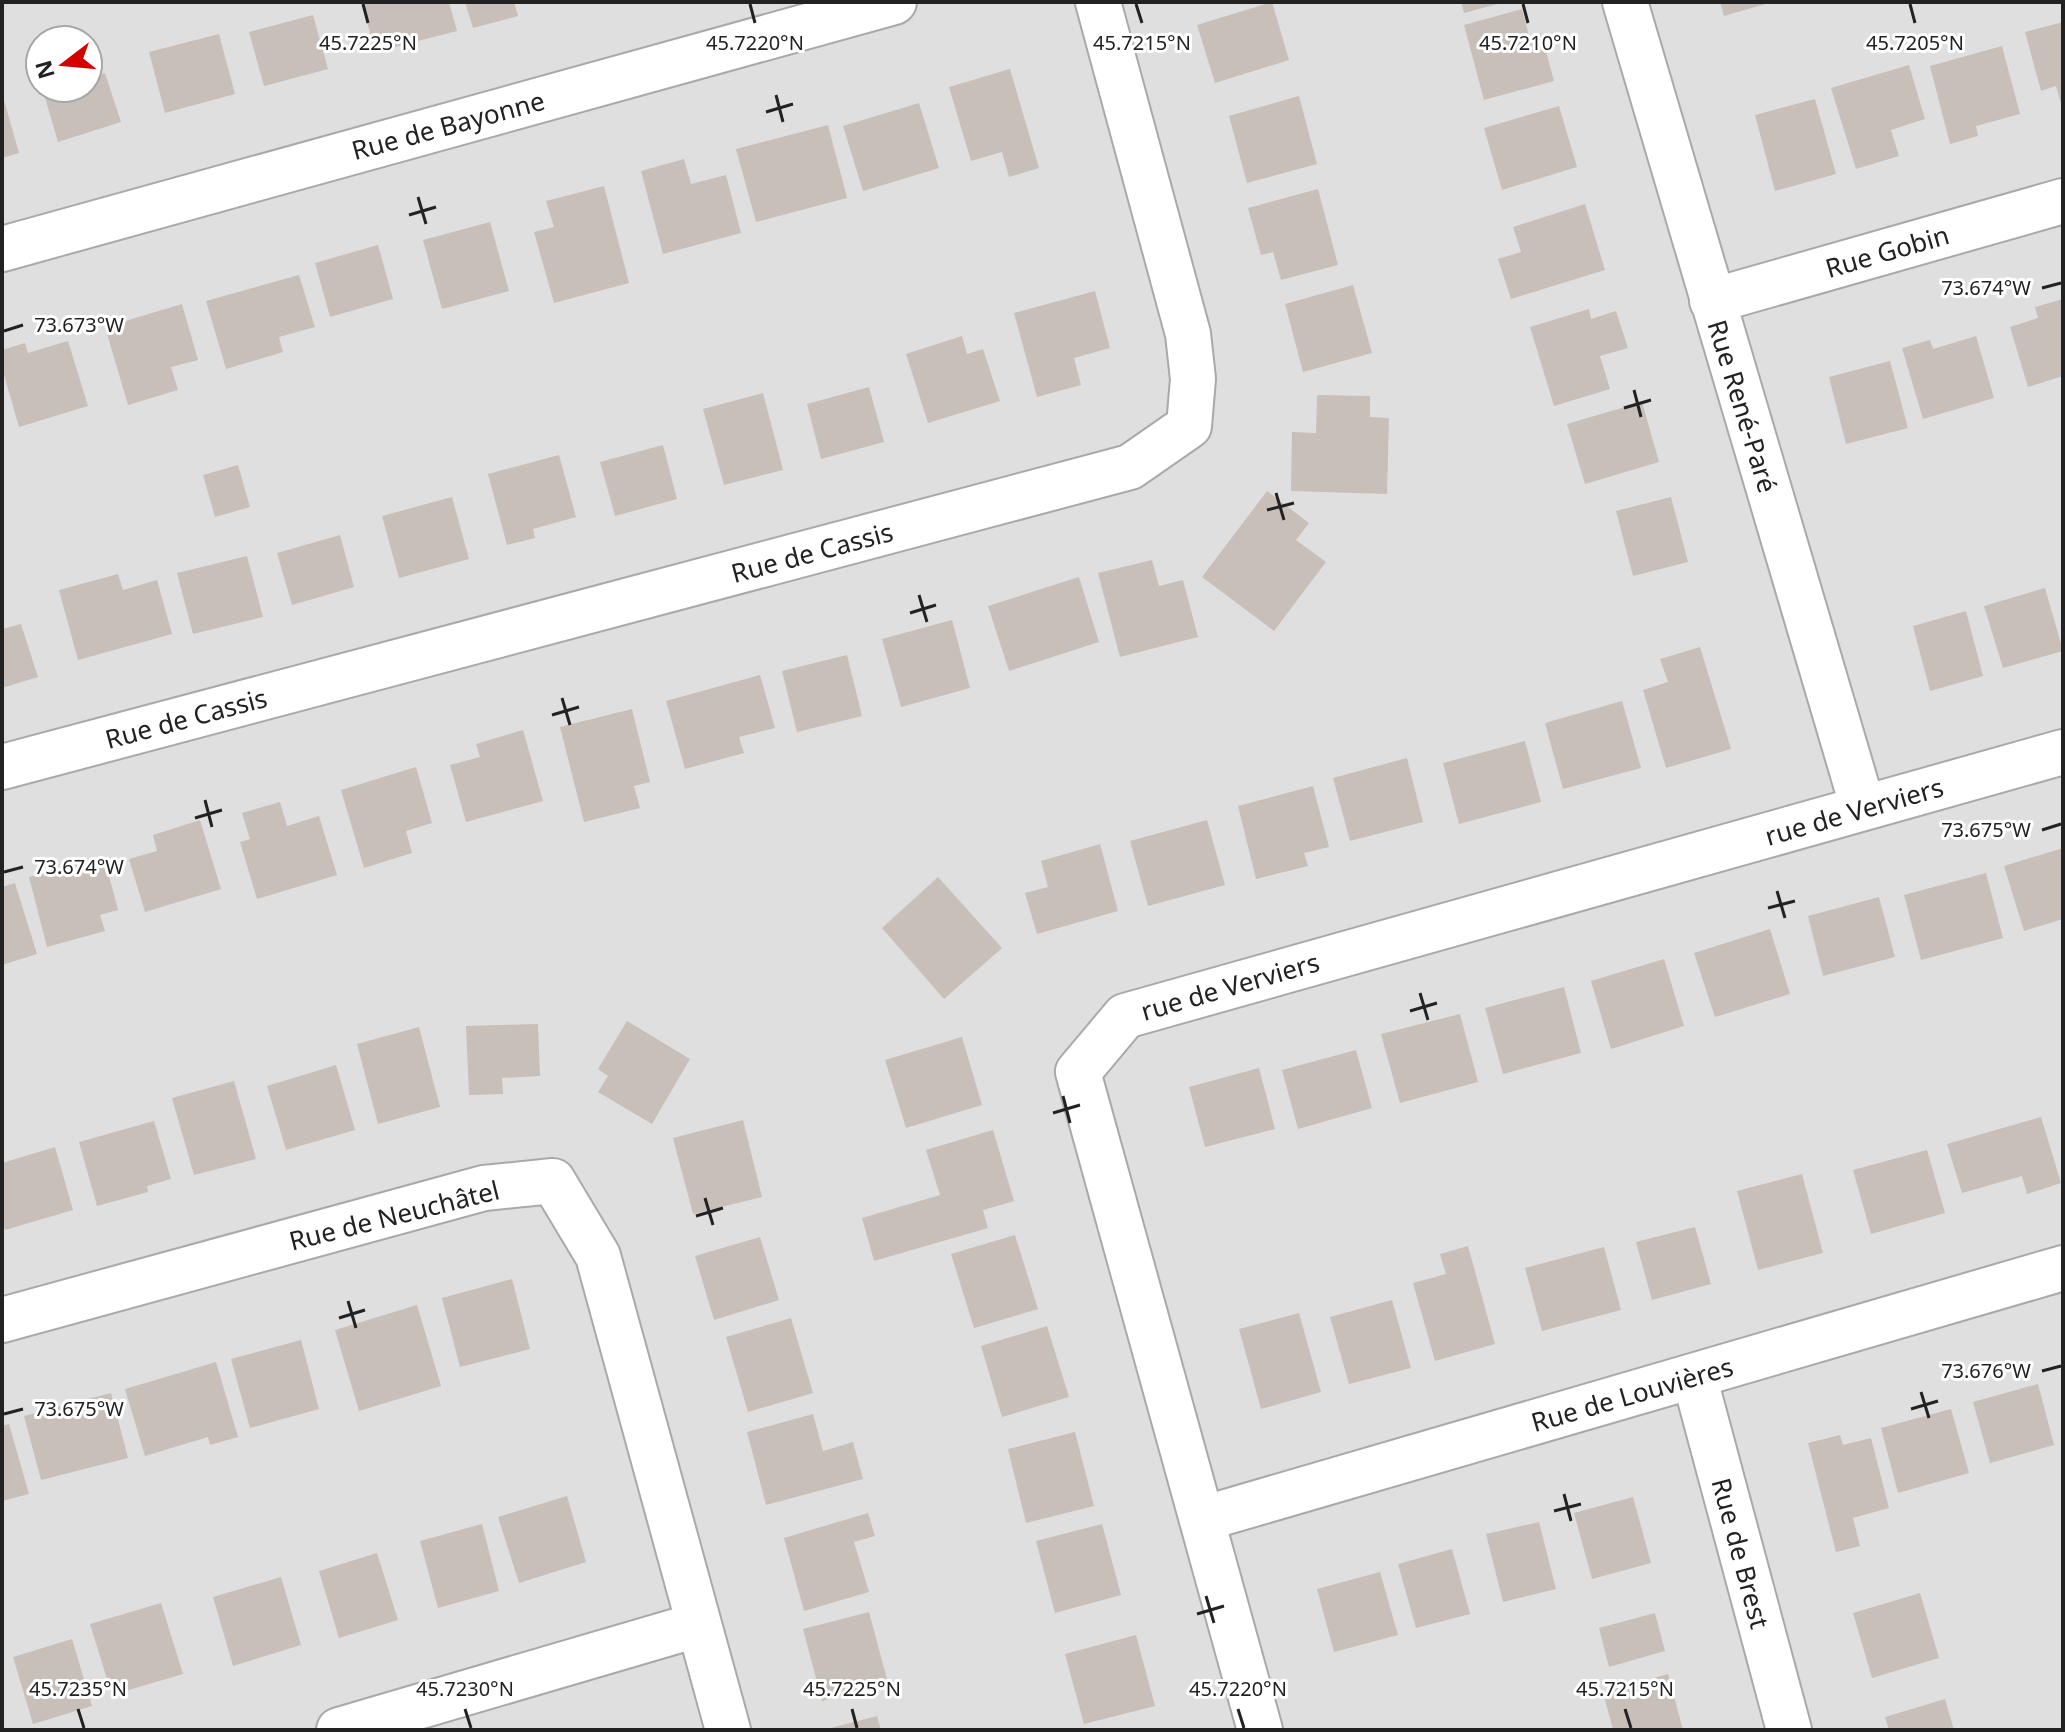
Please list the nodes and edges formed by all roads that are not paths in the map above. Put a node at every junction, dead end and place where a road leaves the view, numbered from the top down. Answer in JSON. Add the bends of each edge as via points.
{"nodes":[{"id":1,"x":894,"y":2,"type":"edge"},
{"id":2,"x":1098,"y":2,"type":"edge"},
{"id":3,"x":1625,"y":2,"type":"edge"},
{"id":4,"x":2063,"y":201,"type":"edge"},
{"id":5,"x":2,"y":249,"type":"edge"},
{"id":6,"x":1712,"y":301,"type":"junction"},
{"id":7,"x":2063,"y":752,"type":"edge"},
{"id":8,"x":2,"y":767,"type":"edge"},
{"id":9,"x":1863,"y":808,"type":"junction"},
{"id":10,"x":2063,"y":1268,"type":"edge"},
{"id":11,"x":2,"y":1320,"type":"edge"},
{"id":12,"x":1694,"y":1376,"type":"junction"},
{"id":13,"x":1202,"y":1519,"type":"junction"},
{"id":14,"x":697,"y":1625,"type":"junction"},
{"id":15,"x":339,"y":1730,"type":"edge"},
{"id":16,"x":728,"y":1730,"type":"edge"},
{"id":17,"x":1260,"y":1730,"type":"edge"},
{"id":18,"x":1789,"y":1730,"type":"edge"}],
"edges":[{"from":1,"to":5,"type":"street","name":"Rue de Bayonne"},
{"from":2,"to":8,"type":"street","name":"Rue de Cassis","via":[[1188,334],[1193,379],[1189,426],[1130,467]]},
{"from":3,"to":6,"type":"street","name":"Rue René-Paré"},
{"from":4,"to":6,"type":"street","name":"Rue Gobin"},
{"from":6,"to":9,"type":"street","name":"Rue René-Paré"},
{"from":7,"to":9,"type":"street","name":"rue de Verviers"},
{"from":9,"to":13,"type":"street","name":"rue de Verviers","via":[[1125,1016],[1078,1072]]},
{"from":10,"to":12,"type":"street","name":"Rue de Louvières"},
{"from":11,"to":14,"type":"street","name":"Rue de Neuchâtel","via":[[484,1188],[553,1181],[598,1256]]},
{"from":12,"to":13,"type":"street","name":"Rue de Louvières"},
{"from":12,"to":18,"type":"street","name":"Rue de Brest"},
{"from":13,"to":17,"type":"street","name":"rue de Verviers"},
{"from":14,"to":15,"type":"street"},
{"from":14,"to":16,"type":"street","name":"Rue de Neuchâtel"}]}
